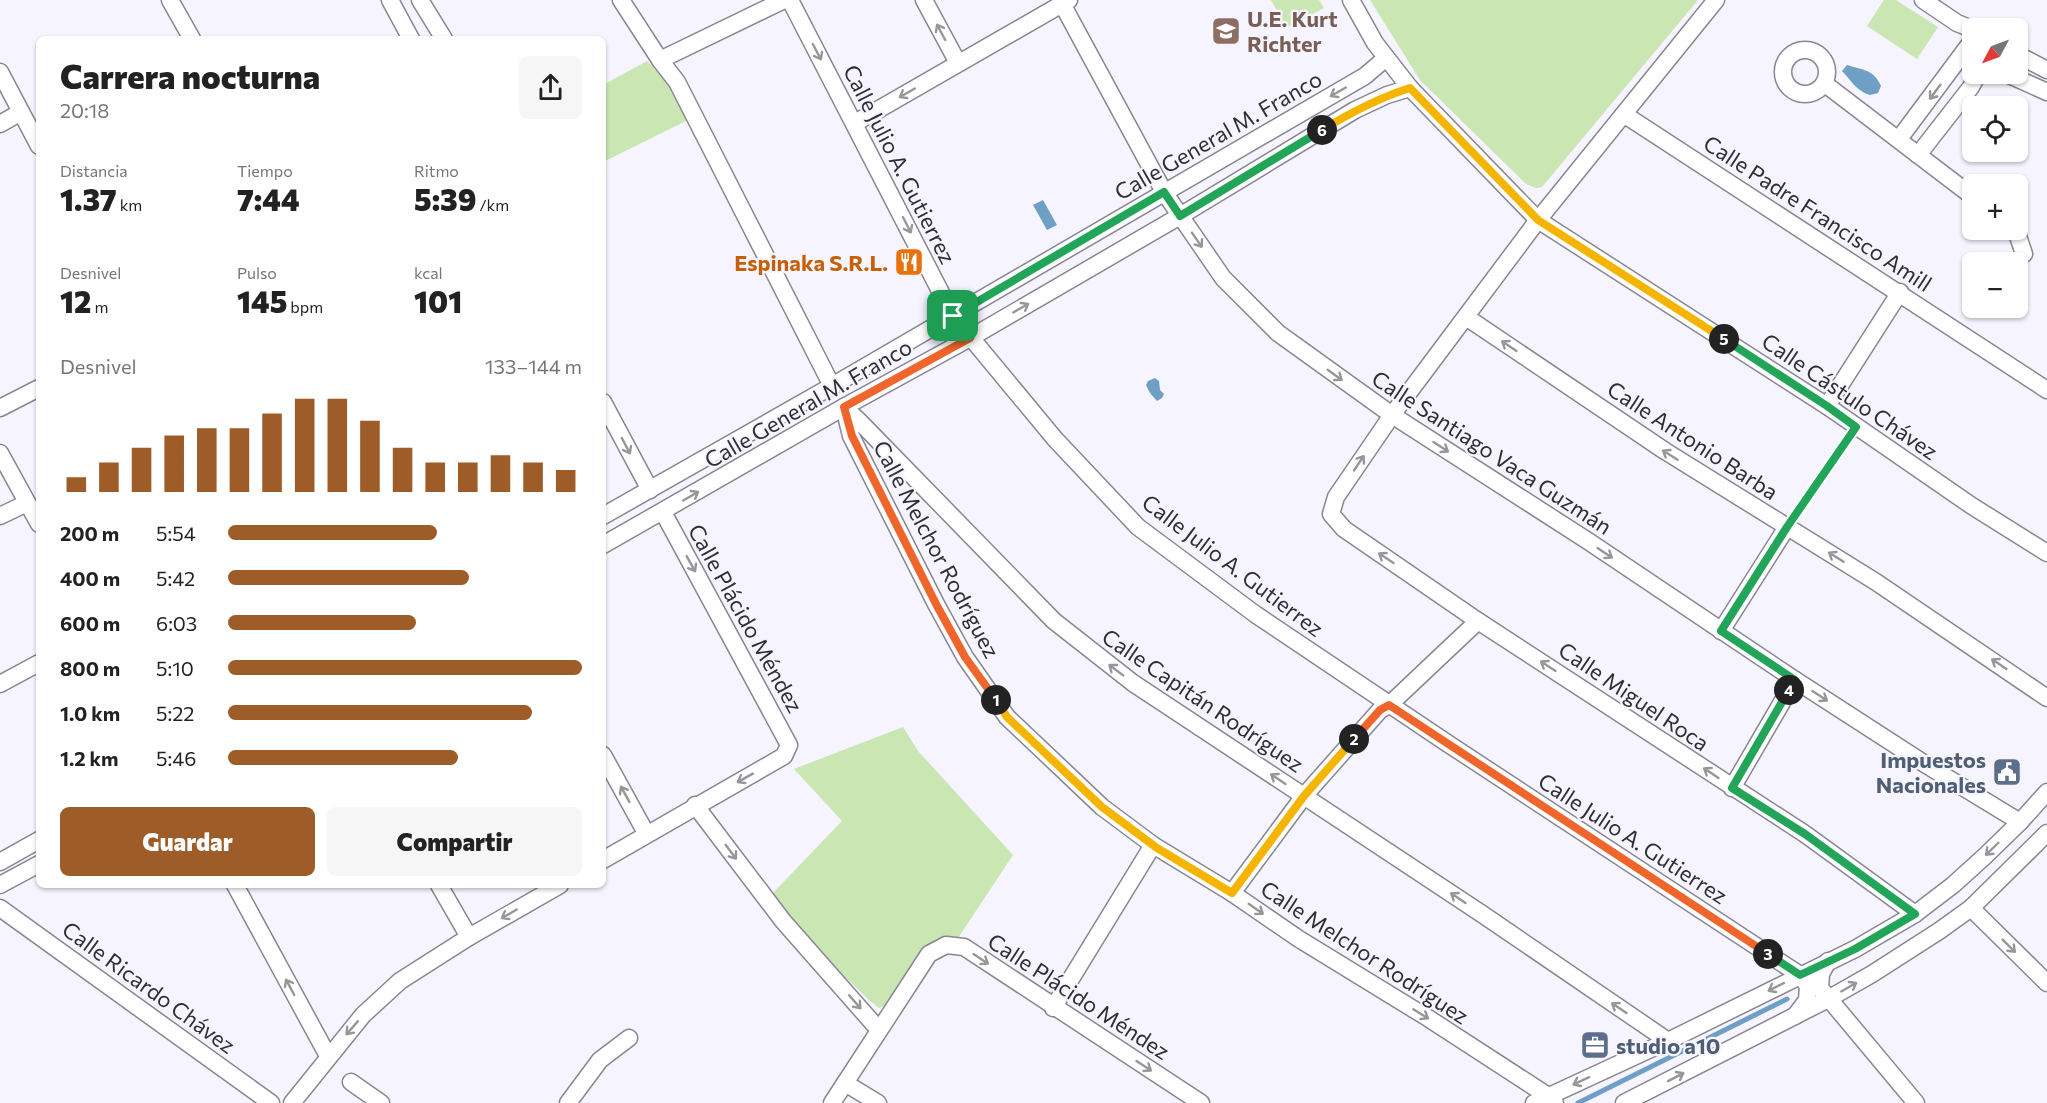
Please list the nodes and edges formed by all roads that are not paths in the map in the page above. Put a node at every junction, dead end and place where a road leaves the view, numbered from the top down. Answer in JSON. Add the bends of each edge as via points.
{"nodes":[{"id":1,"x":170,"y":0,"type":"edge"},
{"id":2,"x":390,"y":0,"type":"edge"},
{"id":3,"x":420,"y":0,"type":"edge"},
{"id":4,"x":621,"y":0,"type":"edge"},
{"id":5,"x":784,"y":0,"type":"edge"},
{"id":6,"x":790,"y":0,"type":"edge"},
{"id":7,"x":924,"y":0,"type":"edge"},
{"id":8,"x":1351,"y":0,"type":"edge"},
{"id":9,"x":1716,"y":0,"type":"edge"},
{"id":10,"x":1923,"y":0,"type":"edge"},
{"id":11,"x":1064,"y":1,"type":"edge"},
{"id":12,"x":1962,"y":29,"type":"edge"},
{"id":13,"x":190,"y":36,"type":"edge"},
{"id":14,"x":409,"y":36,"type":"edge"},
{"id":15,"x":442,"y":36,"type":"edge"},
{"id":16,"x":1962,"y":54,"type":"edge"},
{"id":17,"x":1386,"y":58,"type":"junction"},
{"id":18,"x":660,"y":60,"type":"junction"},
{"id":19,"x":2028,"y":60,"type":"edge"},
{"id":20,"x":958,"y":63,"type":"junction"},
{"id":21,"x":2047,"y":70,"type":"edge"},
{"id":22,"x":0,"y":72,"type":"edge"},
{"id":23,"x":2028,"y":83,"type":"edge"},
{"id":24,"x":1825,"y":84,"type":"dead end"},
{"id":25,"x":1973,"y":84,"type":"edge"},
{"id":26,"x":1410,"y":88,"type":"junction"},
{"id":27,"x":2047,"y":92,"type":"edge"},
{"id":28,"x":21,"y":112,"type":"junction"},
{"id":29,"x":1625,"y":115,"type":"junction"},
{"id":30,"x":855,"y":123,"type":"junction"},
{"id":31,"x":0,"y":124,"type":"edge"},
{"id":32,"x":1899,"y":139,"type":"junction"},
{"id":33,"x":36,"y":140,"type":"edge"},
{"id":34,"x":1918,"y":155,"type":"junction"},
{"id":35,"x":1962,"y":188,"type":"edge"},
{"id":36,"x":1164,"y":192,"type":"junction"},
{"id":37,"x":1180,"y":216,"type":"junction"},
{"id":38,"x":1538,"y":220,"type":"junction"},
{"id":39,"x":1900,"y":292,"type":"junction"},
{"id":40,"x":953,"y":316,"type":"junction"},
{"id":41,"x":1466,"y":317,"type":"junction"},
{"id":42,"x":970,"y":338,"type":"junction"},
{"id":43,"x":832,"y":386,"type":"junction"},
{"id":44,"x":36,"y":390,"type":"edge"},
{"id":45,"x":2047,"y":390,"type":"edge"},
{"id":46,"x":1827,"y":406,"type":"junction"},
{"id":47,"x":844,"y":407,"type":"junction"},
{"id":48,"x":0,"y":408,"type":"edge"},
{"id":49,"x":606,"y":408,"type":"edge"},
{"id":50,"x":1392,"y":416,"type":"junction"},
{"id":51,"x":0,"y":453,"type":"edge"},
{"id":52,"x":650,"y":490,"type":"junction"},
{"id":53,"x":27,"y":503,"type":"junction"},
{"id":54,"x":663,"y":512,"type":"junction"},
{"id":55,"x":606,"y":514,"type":"edge"},
{"id":56,"x":0,"y":516,"type":"edge"},
{"id":57,"x":36,"y":519,"type":"edge"},
{"id":58,"x":1787,"y":527,"type":"junction"},
{"id":59,"x":606,"y":543,"type":"edge"},
{"id":60,"x":2047,"y":553,"type":"edge"},
{"id":61,"x":1478,"y":621,"type":"junction"},
{"id":62,"x":1721,"y":631,"type":"junction"},
{"id":63,"x":36,"y":665,"type":"edge"},
{"id":64,"x":1795,"y":680,"type":"junction"},
{"id":65,"x":0,"y":684,"type":"edge"},
{"id":66,"x":2047,"y":698,"type":"edge"},
{"id":67,"x":1389,"y":705,"type":"junction"},
{"id":68,"x":606,"y":760,"type":"edge"},
{"id":69,"x":1732,"y":788,"type":"junction"},
{"id":70,"x":2047,"y":792,"type":"edge"},
{"id":71,"x":1304,"y":796,"type":"junction"},
{"id":72,"x":695,"y":805,"type":"junction"},
{"id":73,"x":2020,"y":822,"type":"junction"},
{"id":74,"x":646,"y":833,"type":"junction"},
{"id":75,"x":2047,"y":833,"type":"edge"},
{"id":76,"x":36,"y":842,"type":"edge"},
{"id":77,"x":1153,"y":844,"type":"junction"},
{"id":78,"x":606,"y":858,"type":"edge"},
{"id":79,"x":0,"y":862,"type":"edge"},
{"id":80,"x":36,"y":866,"type":"edge"},
{"id":81,"x":0,"y":885,"type":"edge"},
{"id":82,"x":237,"y":888,"type":"edge"},
{"id":83,"x":441,"y":888,"type":"edge"},
{"id":84,"x":555,"y":888,"type":"edge"},
{"id":85,"x":1232,"y":893,"type":"junction"},
{"id":86,"x":0,"y":908,"type":"edge"},
{"id":87,"x":1971,"y":909,"type":"junction"},
{"id":88,"x":1915,"y":914,"type":"junction"},
{"id":89,"x":469,"y":937,"type":"junction"},
{"id":90,"x":1828,"y":961,"type":"junction"},
{"id":91,"x":1800,"y":975,"type":"junction"},
{"id":92,"x":2047,"y":983,"type":"edge"},
{"id":93,"x":1828,"y":999,"type":"junction"},
{"id":94,"x":1053,"y":1008,"type":"junction"},
{"id":95,"x":1795,"y":1016,"type":"junction"},
{"id":96,"x":879,"y":1030,"type":"junction"},
{"id":97,"x":629,"y":1038,"type":"dead end"},
{"id":98,"x":1668,"y":1041,"type":"junction"},
{"id":99,"x":328,"y":1056,"type":"junction"},
{"id":100,"x":351,"y":1082,"type":"dead end"},
{"id":101,"x":845,"y":1083,"type":"junction"},
{"id":102,"x":1651,"y":1098,"type":"edge"},
{"id":103,"x":1546,"y":1101,"type":"edge"},
{"id":104,"x":271,"y":1103,"type":"edge"},
{"id":105,"x":292,"y":1103,"type":"edge"},
{"id":106,"x":381,"y":1103,"type":"edge"},
{"id":107,"x":568,"y":1103,"type":"edge"},
{"id":108,"x":832,"y":1103,"type":"edge"},
{"id":109,"x":878,"y":1103,"type":"edge"},
{"id":110,"x":1201,"y":1103,"type":"edge"},
{"id":111,"x":1623,"y":1103,"type":"edge"},
{"id":112,"x":1916,"y":1103,"type":"edge"}],
"edges":[{"from":1,"to":13,"type":"street"},
{"from":2,"to":14,"type":"street"},
{"from":3,"to":15,"type":"street"},
{"from":4,"to":18,"type":"street"},
{"from":5,"to":18,"type":"street"},
{"from":6,"to":30,"type":"street","name":"Calle Julio A. Gutierrez","one_way":true},
{"from":20,"to":7,"type":"street","one_way":true},
{"from":8,"to":17,"type":"street","name":"Calle Cástulo Chávez"},
{"from":9,"to":29,"type":"street"},
{"from":10,"to":12,"type":"street"},
{"from":11,"to":20,"type":"street"},
{"from":11,"to":36,"type":"street","name":"Calle Santiago Vaca Guzmán"},
{"from":16,"to":32,"type":"street","one_way":true},
{"from":17,"to":26,"type":"street","name":"Calle Cástulo Chávez"},
{"from":17,"to":36,"type":"street","name":"Calle General M. Franco","one_way":true,"via":[[1365,76]]},
{"from":18,"to":43,"type":"street","via":[[677,82]]},
{"from":19,"to":21,"type":"street"},
{"from":20,"to":30,"type":"street","one_way":true},
{"from":22,"to":28,"type":"street"},
{"from":23,"to":27,"type":"street"},
{"from":24,"to":32,"type":"street"},
{"from":25,"to":34,"type":"street"},
{"from":26,"to":37,"type":"street","name":"Calle General M. Franco","via":[[1355,110]]},
{"from":26,"to":38,"type":"street","name":"Calle Cástulo Chávez"},
{"from":28,"to":31,"type":"street"},
{"from":28,"to":33,"type":"street"},
{"from":29,"to":38,"type":"street"},
{"from":29,"to":39,"type":"street","name":"Calle Padre Francisco Amill"},
{"from":30,"to":40,"type":"street","name":"Calle Julio A. Gutierrez","one_way":true},
{"from":32,"to":34,"type":"street"},
{"from":34,"to":35,"type":"street"},
{"from":36,"to":37,"type":"street","name":"Calle Santiago Vaca Guzmán"},
{"from":36,"to":40,"type":"street","name":"Calle General M. Franco"},
{"from":42,"to":37,"type":"street","name":"Calle General M. Franco","one_way":true},
{"from":37,"to":50,"type":"street","name":"Calle Santiago Vaca Guzmán","one_way":true,"via":[[1223,278],[1278,333]]},
{"from":38,"to":41,"type":"street"},
{"from":38,"to":46,"type":"street","name":"Calle Cástulo Chávez"},
{"from":39,"to":45,"type":"street","name":"Calle Padre Francisco Amill"},
{"from":39,"to":46,"type":"street"},
{"from":40,"to":42,"type":"street","name":"Calle Julio A. Gutierrez"},
{"from":40,"to":43,"type":"street","name":"Calle General M. Franco"},
{"from":41,"to":50,"type":"street"},
{"from":58,"to":41,"type":"street","name":"Calle Antonio Barba","one_way":true,"via":[[1665,452]]},
{"from":42,"to":47,"type":"street","name":"Calle General M. Franco"},
{"from":42,"to":67,"type":"street","name":"Calle Julio A. Gutierrez","via":[[1054,440],[1138,527],[1255,614]]},
{"from":43,"to":52,"type":"street","name":"Calle General M. Franco"},
{"from":44,"to":48,"type":"street"},
{"from":46,"to":60,"type":"street","name":"Calle Cástulo Chávez","via":[[1972,507]]},
{"from":54,"to":47,"type":"street","name":"Calle General M. Franco","one_way":true},
{"from":71,"to":47,"type":"street","name":"Calle Capitán Rodríguez","one_way":true,"via":[[1133,683],[1054,621]]},
{"from":47,"to":77,"type":"street","name":"Calle Melchor Rodríguez","via":[[852,436],[936,604],[965,657],[1007,717],[1102,807]]},
{"from":49,"to":52,"type":"street","one_way":true},
{"from":61,"to":50,"type":"street","name":"Calle Miguel Roca","one_way":true,"via":[[1344,529],[1331,514],[1336,497]]},
{"from":50,"to":62,"type":"street","name":"Calle Santiago Vaca Guzmán","one_way":true},
{"from":51,"to":53,"type":"street"},
{"from":52,"to":55,"type":"street","name":"Calle General M. Franco"},
{"from":53,"to":56,"type":"street"},
{"from":53,"to":57,"type":"street"},
{"from":54,"to":59,"type":"street","name":"Calle General M. Franco"},
{"from":54,"to":72,"type":"street","name":"Calle Plácido Méndez","one_way":true,"via":[[789,745],[784,756]]},
{"from":58,"to":62,"type":"street"},
{"from":66,"to":58,"type":"street","name":"Calle Antonio Barba","one_way":true},
{"from":61,"to":67,"type":"street"},
{"from":69,"to":61,"type":"street","name":"Calle Miguel Roca","one_way":true},
{"from":62,"to":64,"type":"street","name":"Calle Santiago Vaca Guzmán"},
{"from":63,"to":65,"type":"street"},
{"from":64,"to":69,"type":"street"},
{"from":64,"to":73,"type":"street","name":"Calle Santiago Vaca Guzmán","one_way":true},
{"from":67,"to":71,"type":"street","via":[[1380,710]]},
{"from":67,"to":91,"type":"street","name":"Calle Julio A. Gutierrez"},
{"from":74,"to":68,"type":"street","one_way":true},
{"from":69,"to":88,"type":"street","name":"Calle Miguel Roca","via":[[1805,834]]},
{"from":70,"to":73,"type":"street"},
{"from":71,"to":85,"type":"street"},
{"from":98,"to":71,"type":"street","name":"Calle Capitán Rodríguez","one_way":true},
{"from":72,"to":74,"type":"street"},
{"from":72,"to":96,"type":"street","one_way":true,"via":[[783,921]]},
{"from":73,"to":88,"type":"street","one_way":true,"via":[[1953,885]]},
{"from":74,"to":78,"type":"street"},
{"from":75,"to":87,"type":"street"},
{"from":76,"to":79,"type":"street"},
{"from":77,"to":85,"type":"street","name":"Calle Melchor Rodríguez"},
{"from":77,"to":94,"type":"street"},
{"from":80,"to":81,"type":"street"},
{"from":99,"to":82,"type":"street","one_way":true},
{"from":83,"to":89,"type":"street"},
{"from":84,"to":89,"type":"street","one_way":true},
{"from":85,"to":103,"type":"street","name":"Calle Melchor Rodríguez","one_way":true,"via":[[1428,1018]]},
{"from":86,"to":104,"type":"street","name":"Calle Ricardo Chávez"},
{"from":87,"to":92,"type":"street","one_way":true},
{"from":93,"to":87,"type":"street","one_way":true},
{"from":88,"to":90,"type":"street"},
{"from":89,"to":99,"type":"street","one_way":true,"via":[[400,981],[363,1015]]},
{"from":90,"to":91,"type":"street"},
{"from":90,"to":93,"type":"street","via":[[1821,974],[1820,988]]},
{"from":91,"to":95,"type":"street","via":[[1808,986],[1808,1000]]},
{"from":91,"to":98,"type":"street","one_way":true},
{"from":93,"to":95,"type":"street"},
{"from":93,"to":112,"type":"street"},
{"from":96,"to":94,"type":"street","name":"Calle Plácido Méndez","one_way":true,"via":[[929,954],[946,945],[964,947]]},
{"from":94,"to":110,"type":"street","name":"Calle Plácido Méndez","one_way":true},
{"from":102,"to":95,"type":"street","one_way":true},
{"from":96,"to":101,"type":"street"},
{"from":97,"to":107,"type":"street","via":[[600,1060]]},
{"from":98,"to":103,"type":"street","one_way":true},
{"from":99,"to":105,"type":"street"},
{"from":100,"to":106,"type":"street"},
{"from":101,"to":108,"type":"street"},
{"from":101,"to":109,"type":"street"},
{"from":102,"to":111,"type":"street"}]}
